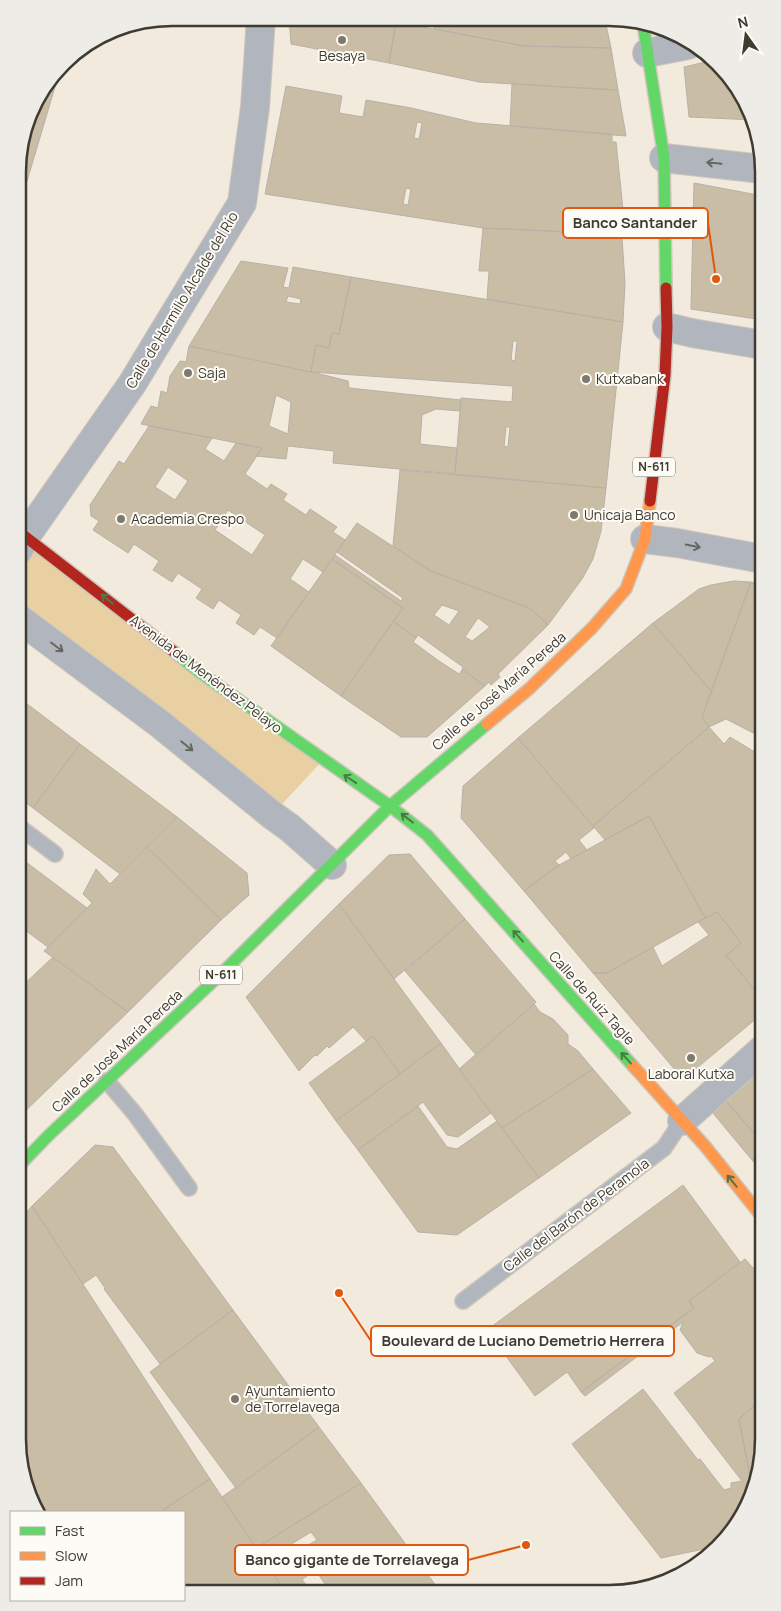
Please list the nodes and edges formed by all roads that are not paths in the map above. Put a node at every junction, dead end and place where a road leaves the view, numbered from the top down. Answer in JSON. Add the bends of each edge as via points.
{"nodes":[{"id":1,"x":260,"y":26,"type":"edge"},
{"id":2,"x":644,"y":31,"type":"edge"},
{"id":3,"x":682,"y":46,"type":"edge"},
{"id":4,"x":648,"y":53,"type":"junction"},
{"id":5,"x":664,"y":158,"type":"junction"},
{"id":6,"x":755,"y":167,"type":"edge"},
{"id":7,"x":668,"y":327,"type":"junction"},
{"id":8,"x":755,"y":344,"type":"edge"},
{"id":9,"x":27,"y":531,"type":"edge"},
{"id":10,"x":645,"y":539,"type":"junction"},
{"id":11,"x":27,"y":543,"type":"edge"},
{"id":12,"x":755,"y":557,"type":"edge"},
{"id":13,"x":27,"y":624,"type":"edge"},
{"id":14,"x":390,"y":806,"type":"junction"},
{"id":15,"x":26,"y":832,"type":"edge"},
{"id":16,"x":55,"y":854,"type":"dead end"},
{"id":17,"x":332,"y":865,"type":"junction"},
{"id":18,"x":754,"y":1058,"type":"edge"},
{"id":19,"x":107,"y":1081,"type":"junction"},
{"id":20,"x":682,"y":1121,"type":"junction"},
{"id":21,"x":26,"y":1159,"type":"edge"},
{"id":22,"x":189,"y":1188,"type":"dead end"},
{"id":23,"x":754,"y":1207,"type":"edge"},
{"id":24,"x":464,"y":1301,"type":"dead end"}],
"edges":[{"from":1,"to":9,"type":"street","name":"Calle de Hermilio Alcalde del Río","via":[[255,107],[242,203],[132,384]]},
{"from":2,"to":4,"type":"main road","name":"Calle de José María Pereda","number":"N-611"},
{"from":3,"to":4,"type":"street"},
{"from":4,"to":5,"type":"main road","name":"Calle de José María Pereda","number":"N-611"},
{"from":6,"to":5,"type":"street","one_way":true},
{"from":5,"to":7,"type":"main road","name":"Calle de José María Pereda","number":"N-611"},
{"from":7,"to":8,"type":"street"},
{"from":7,"to":10,"type":"main road","name":"Calle de José María Pereda","number":"N-611"},
{"from":10,"to":12,"type":"street","one_way":true},
{"from":10,"to":14,"type":"main road","name":"Calle de José María Pereda","number":"N-611","via":[[626,589],[592,628],[529,689]]},
{"from":14,"to":11,"type":"main road","name":"Avenida de Menéndez Pelayo","one_way":true,"via":[[199,672]]},
{"from":13,"to":17,"type":"street","one_way":true,"via":[[160,724]]},
{"from":14,"to":17,"type":"main road","name":"Calle de José María Pereda","number":"N-611"},
{"from":20,"to":14,"type":"main road","name":"Calle de Ruiz Tagle","one_way":true,"via":[[427,834]]},
{"from":15,"to":16,"type":"lane"},
{"from":17,"to":19,"type":"main road","name":"Calle de José María Pereda","number":"N-611"},
{"from":18,"to":20,"type":"street"},
{"from":19,"to":21,"type":"main road","name":"Calle de José María Pereda","number":"N-611"},
{"from":19,"to":22,"type":"lane"},
{"from":23,"to":20,"type":"main road","name":"Calle de Ruiz Tagle","one_way":true},
{"from":20,"to":24,"type":"lane","name":"Calle del Barón de Peramola","via":[[664,1148]]}]}
